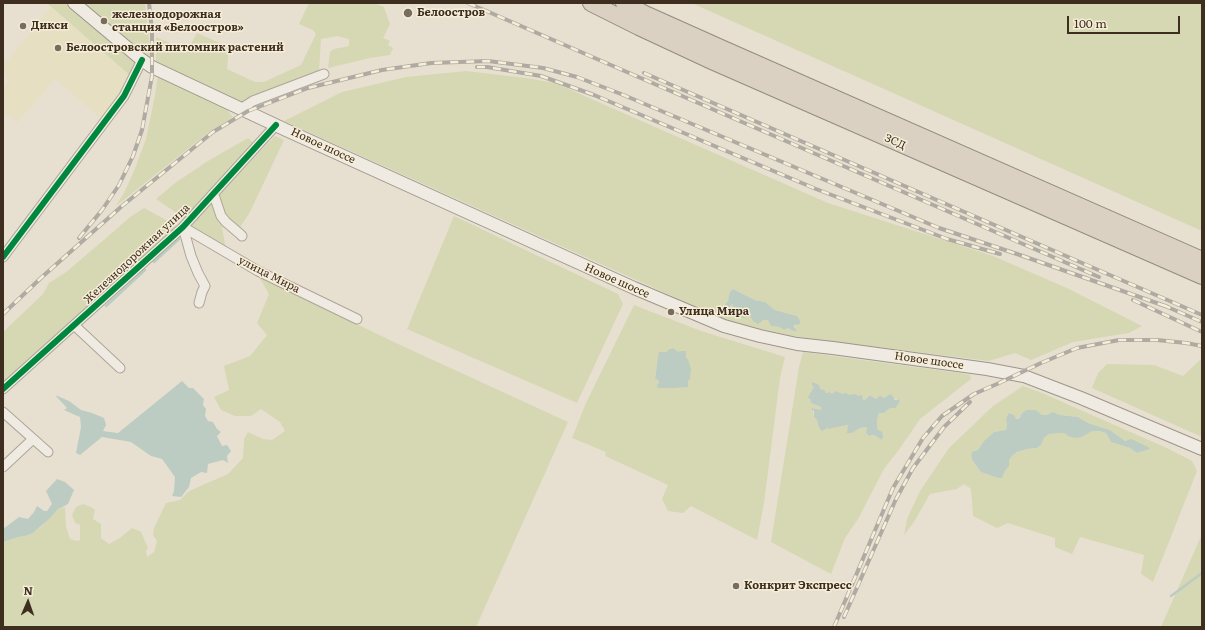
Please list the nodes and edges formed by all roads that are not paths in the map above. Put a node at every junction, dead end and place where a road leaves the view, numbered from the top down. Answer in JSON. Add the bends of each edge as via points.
{"nodes":[{"id":1,"x":74,"y":3,"type":"edge"},
{"id":2,"x":591,"y":3,"type":"edge"},
{"id":3,"x":624,"y":3,"type":"edge"},
{"id":4,"x":142,"y":60,"type":"junction"},
{"id":5,"x":324,"y":74,"type":"dead end"},
{"id":6,"x":242,"y":108,"type":"junction"},
{"id":7,"x":276,"y":125,"type":"junction"},
{"id":8,"x":212,"y":195,"type":"junction"},
{"id":9,"x":183,"y":227,"type":"junction"},
{"id":10,"x":242,"y":236,"type":"dead end"},
{"id":11,"x":3,"y":257,"type":"edge"},
{"id":12,"x":1202,"y":260,"type":"edge"},
{"id":13,"x":1202,"y":276,"type":"edge"},
{"id":14,"x":199,"y":303,"type":"dead end"},
{"id":15,"x":357,"y":319,"type":"dead end"},
{"id":16,"x":74,"y":325,"type":"junction"},
{"id":17,"x":120,"y":368,"type":"dead end"},
{"id":18,"x":3,"y":389,"type":"edge"},
{"id":19,"x":3,"y":412,"type":"edge"},
{"id":20,"x":33,"y":439,"type":"junction"},
{"id":21,"x":1202,"y":449,"type":"edge"},
{"id":22,"x":48,"y":452,"type":"dead end"},
{"id":23,"x":3,"y":467,"type":"edge"}],
"edges":[{"from":1,"to":4,"type":"main road","name":"Новое шоссе"},
{"from":2,"to":13,"type":"highway","name":"ЗСД","via":[[714,62]]},
{"from":3,"to":12,"type":"highway","name":"ЗСД"},
{"from":4,"to":6,"type":"main road","name":"Новое шоссе"},
{"from":4,"to":11,"type":"street","via":[[124,96]]},
{"from":5,"to":6,"type":"street","via":[[253,101]]},
{"from":6,"to":7,"type":"main road","name":"Новое шоссе"},
{"from":7,"to":8,"type":"street","name":"Железнодорожная улица"},
{"from":7,"to":21,"type":"main road","name":"Новое шоссе","via":[[634,288],[724,326],[797,344],[1024,376]]},
{"from":8,"to":9,"type":"street","name":"Железнодорожная улица"},
{"from":8,"to":10,"type":"street","via":[[221,216]]},
{"from":9,"to":14,"type":"street","via":[[191,256],[205,286]]},
{"from":9,"to":15,"type":"street","name":"улица Мира","via":[[258,271]]},
{"from":9,"to":16,"type":"street","name":"Железнодорожная улица"},
{"from":16,"to":17,"type":"street"},
{"from":16,"to":18,"type":"street","name":"Железнодорожная улица"},
{"from":19,"to":20,"type":"street"},
{"from":20,"to":22,"type":"street"},
{"from":20,"to":23,"type":"street"}]}
